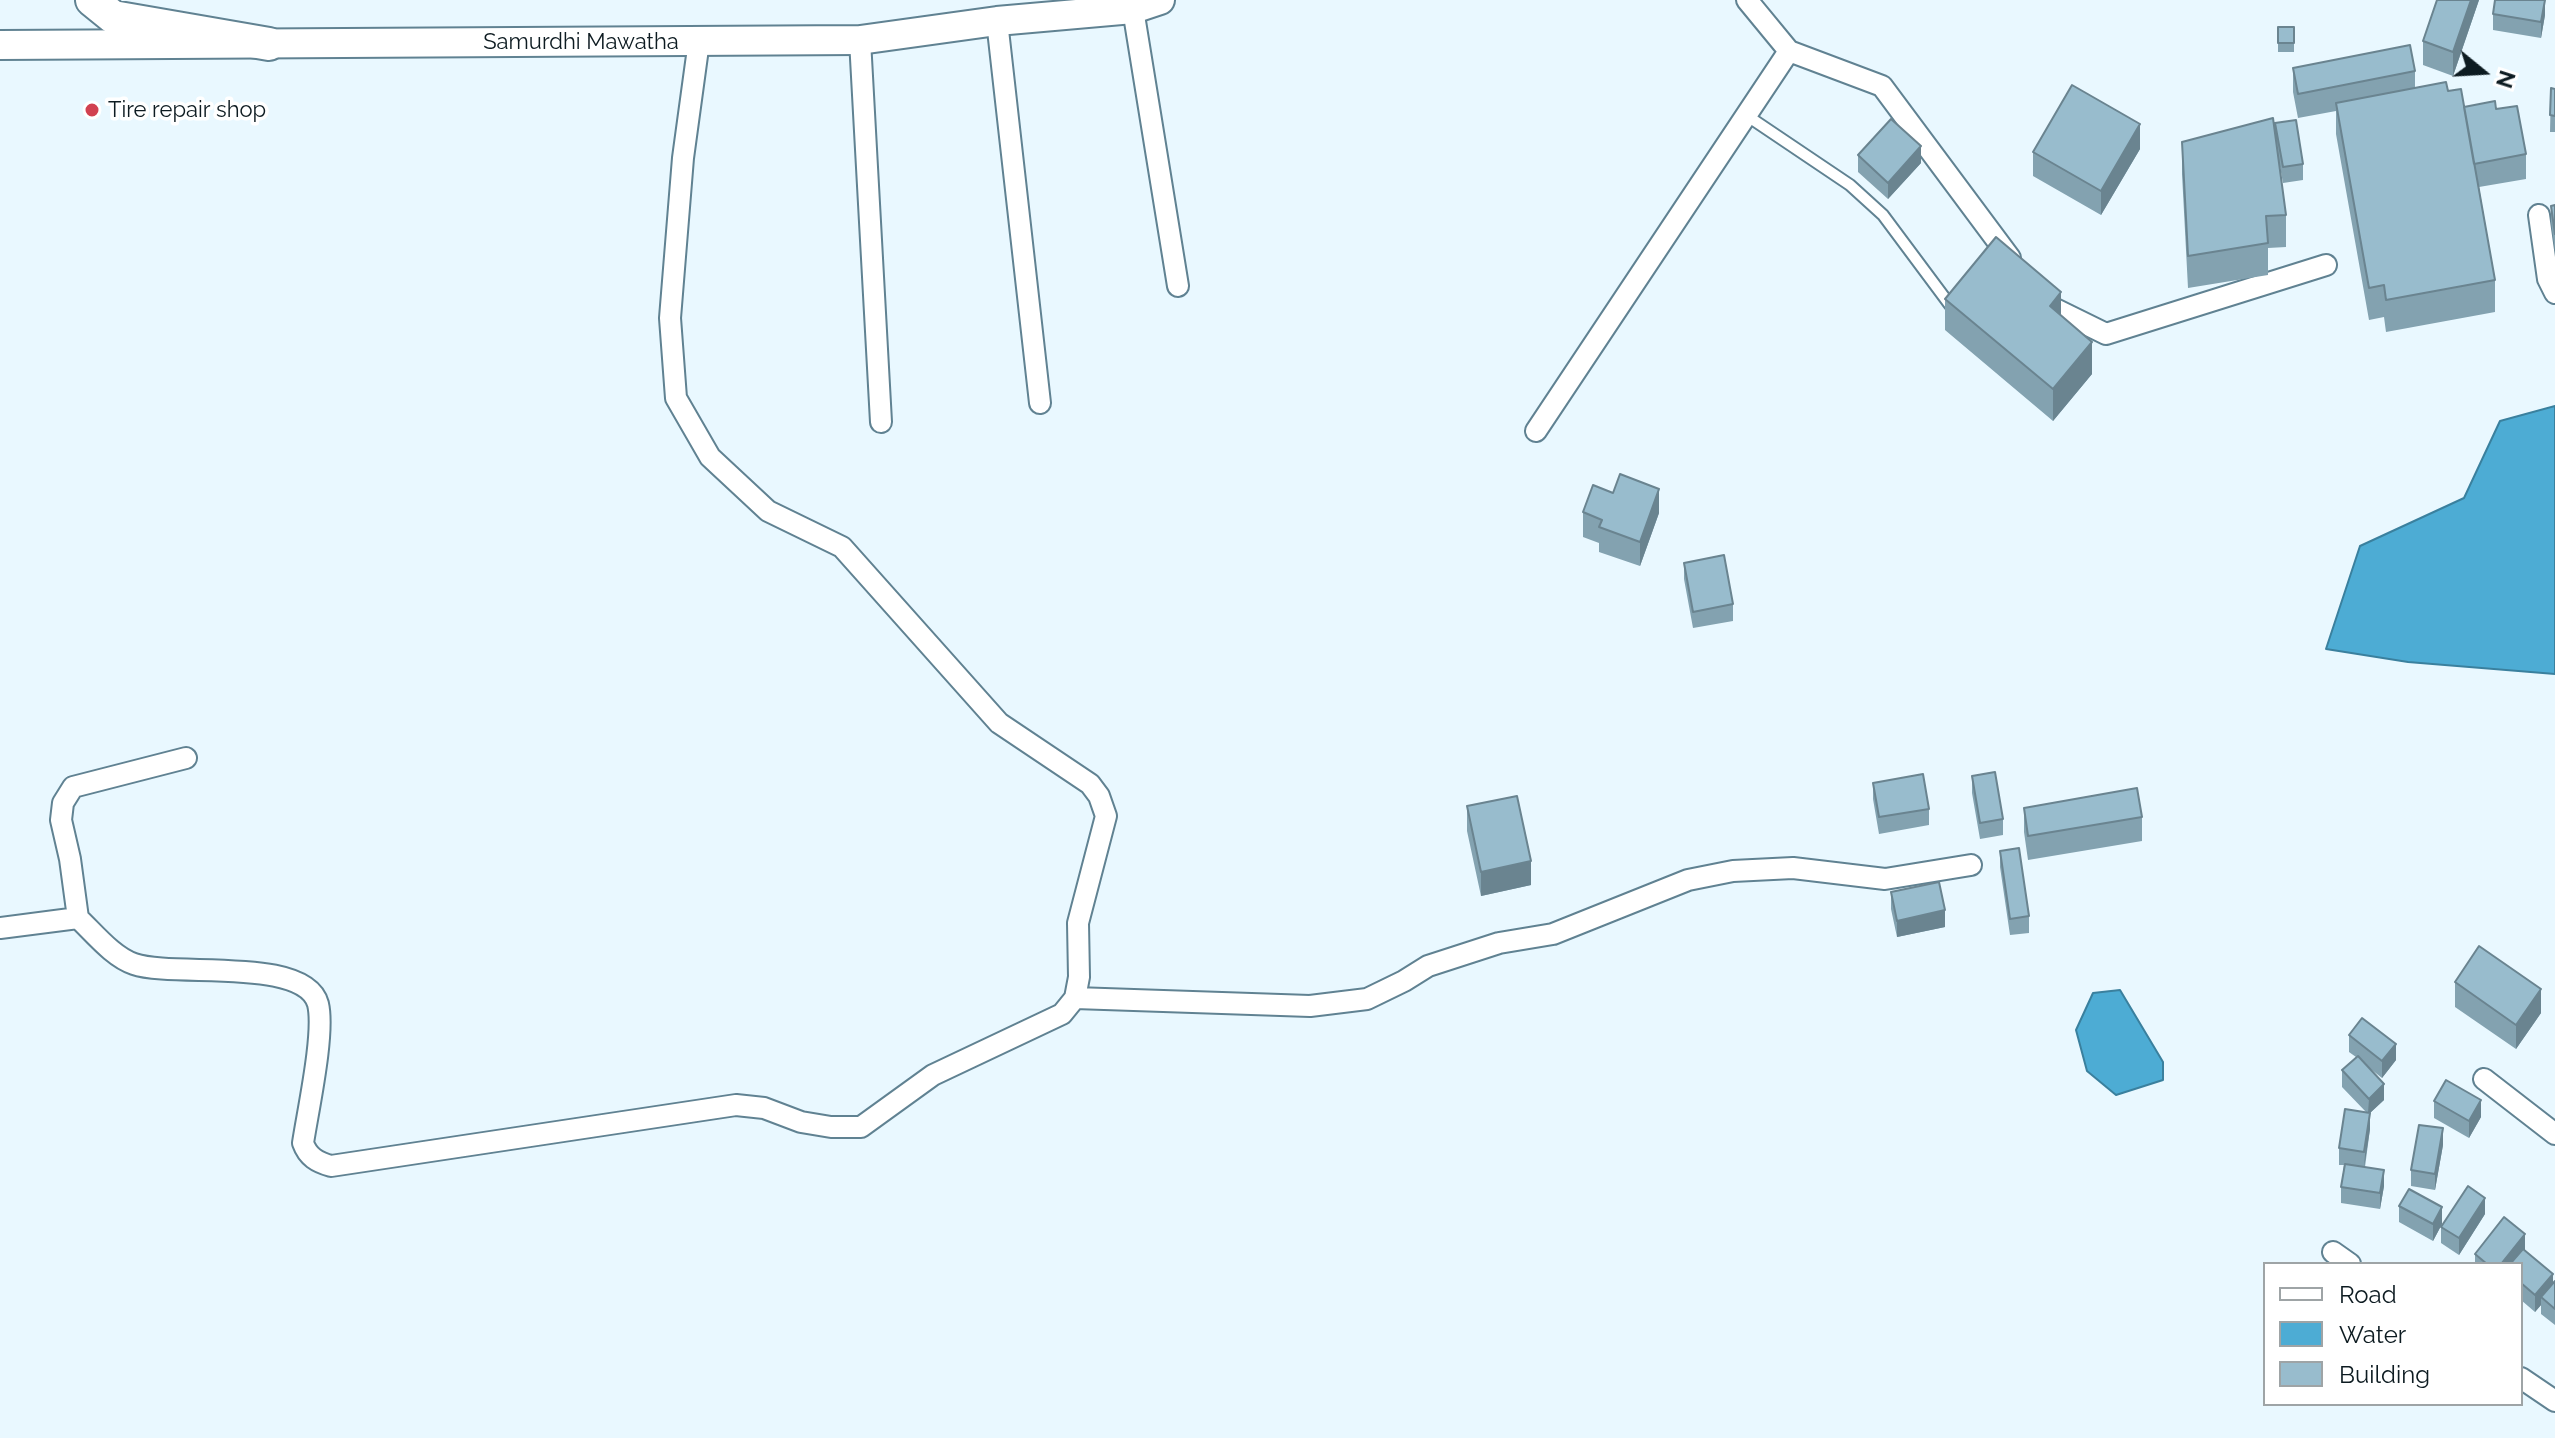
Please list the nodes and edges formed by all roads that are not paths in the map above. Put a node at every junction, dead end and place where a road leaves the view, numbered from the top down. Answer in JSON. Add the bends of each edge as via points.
{"nodes":[{"id":1,"x":92,"y":0,"type":"edge"},
{"id":2,"x":1747,"y":0,"type":"edge"},
{"id":3,"x":1146,"y":4,"type":"edge"},
{"id":4,"x":997,"y":21,"type":"junction"},
{"id":5,"x":860,"y":40,"type":"junction"},
{"id":6,"x":699,"y":41,"type":"junction"},
{"id":7,"x":269,"y":44,"type":"junction"},
{"id":8,"x":0,"y":45,"type":"edge"},
{"id":9,"x":1789,"y":51,"type":"junction"},
{"id":10,"x":1746,"y":115,"type":"junction"},
{"id":11,"x":2539,"y":215,"type":"dead end"},
{"id":12,"x":2326,"y":265,"type":"dead end"},
{"id":13,"x":1178,"y":286,"type":"dead end"},
{"id":14,"x":2555,"y":293,"type":"edge"},
{"id":15,"x":1950,"y":305,"type":"edge"},
{"id":16,"x":1040,"y":403,"type":"dead end"},
{"id":17,"x":881,"y":422,"type":"dead end"},
{"id":18,"x":1536,"y":431,"type":"dead end"},
{"id":19,"x":186,"y":758,"type":"dead end"},
{"id":20,"x":1971,"y":865,"type":"dead end"},
{"id":21,"x":78,"y":918,"type":"junction"},
{"id":22,"x":0,"y":928,"type":"edge"},
{"id":23,"x":1075,"y":998,"type":"junction"},
{"id":24,"x":2484,"y":1079,"type":"dead end"},
{"id":25,"x":2555,"y":1134,"type":"edge"},
{"id":26,"x":2523,"y":1379,"type":"edge"},
{"id":27,"x":2555,"y":1401,"type":"edge"}],
"edges":[{"from":1,"to":7,"type":"main road","via":[[113,17]]},
{"from":2,"to":9,"type":"street"},
{"from":3,"to":4,"type":"main road","name":"Samurdhi Mawatha"},
{"from":3,"to":13,"type":"street"},
{"from":4,"to":5,"type":"main road","name":"Samurdhi Mawatha"},
{"from":4,"to":16,"type":"street"},
{"from":5,"to":6,"type":"main road","name":"Samurdhi Mawatha"},
{"from":5,"to":17,"type":"street"},
{"from":6,"to":7,"type":"main road","name":"Samurdhi Mawatha"},
{"from":6,"to":23,"type":"street","via":[[670,318],[676,398],[710,457],[768,511],[842,547],[999,723],[1090,784],[1099,796],[1106,816],[1078,923]]},
{"from":7,"to":8,"type":"main road","name":"Samurdhi Mawatha"},
{"from":9,"to":10,"type":"street"},
{"from":9,"to":12,"type":"street","via":[[1882,86],[2045,304],[2106,334]]},
{"from":10,"to":15,"type":"lane","via":[[1850,185],[1883,215]]},
{"from":10,"to":18,"type":"street"},
{"from":11,"to":14,"type":"street","via":[[2548,279]]},
{"from":19,"to":21,"type":"street","via":[[73,787],[61,820]]},
{"from":20,"to":23,"type":"street","via":[[1885,879],[1793,868],[1688,880],[1553,934],[1499,943],[1428,966],[1367,999],[1310,1006]]},
{"from":21,"to":22,"type":"street"},
{"from":21,"to":23,"type":"street","via":[[132,964],[275,974],[300,983],[317,1000],[320,1026],[303,1143],[306,1153],[331,1166],[736,1105],[764,1108],[801,1122],[861,1127],[933,1075],[1062,1014]]},
{"from":24,"to":25,"type":"street"},
{"from":26,"to":27,"type":"street"}]}
